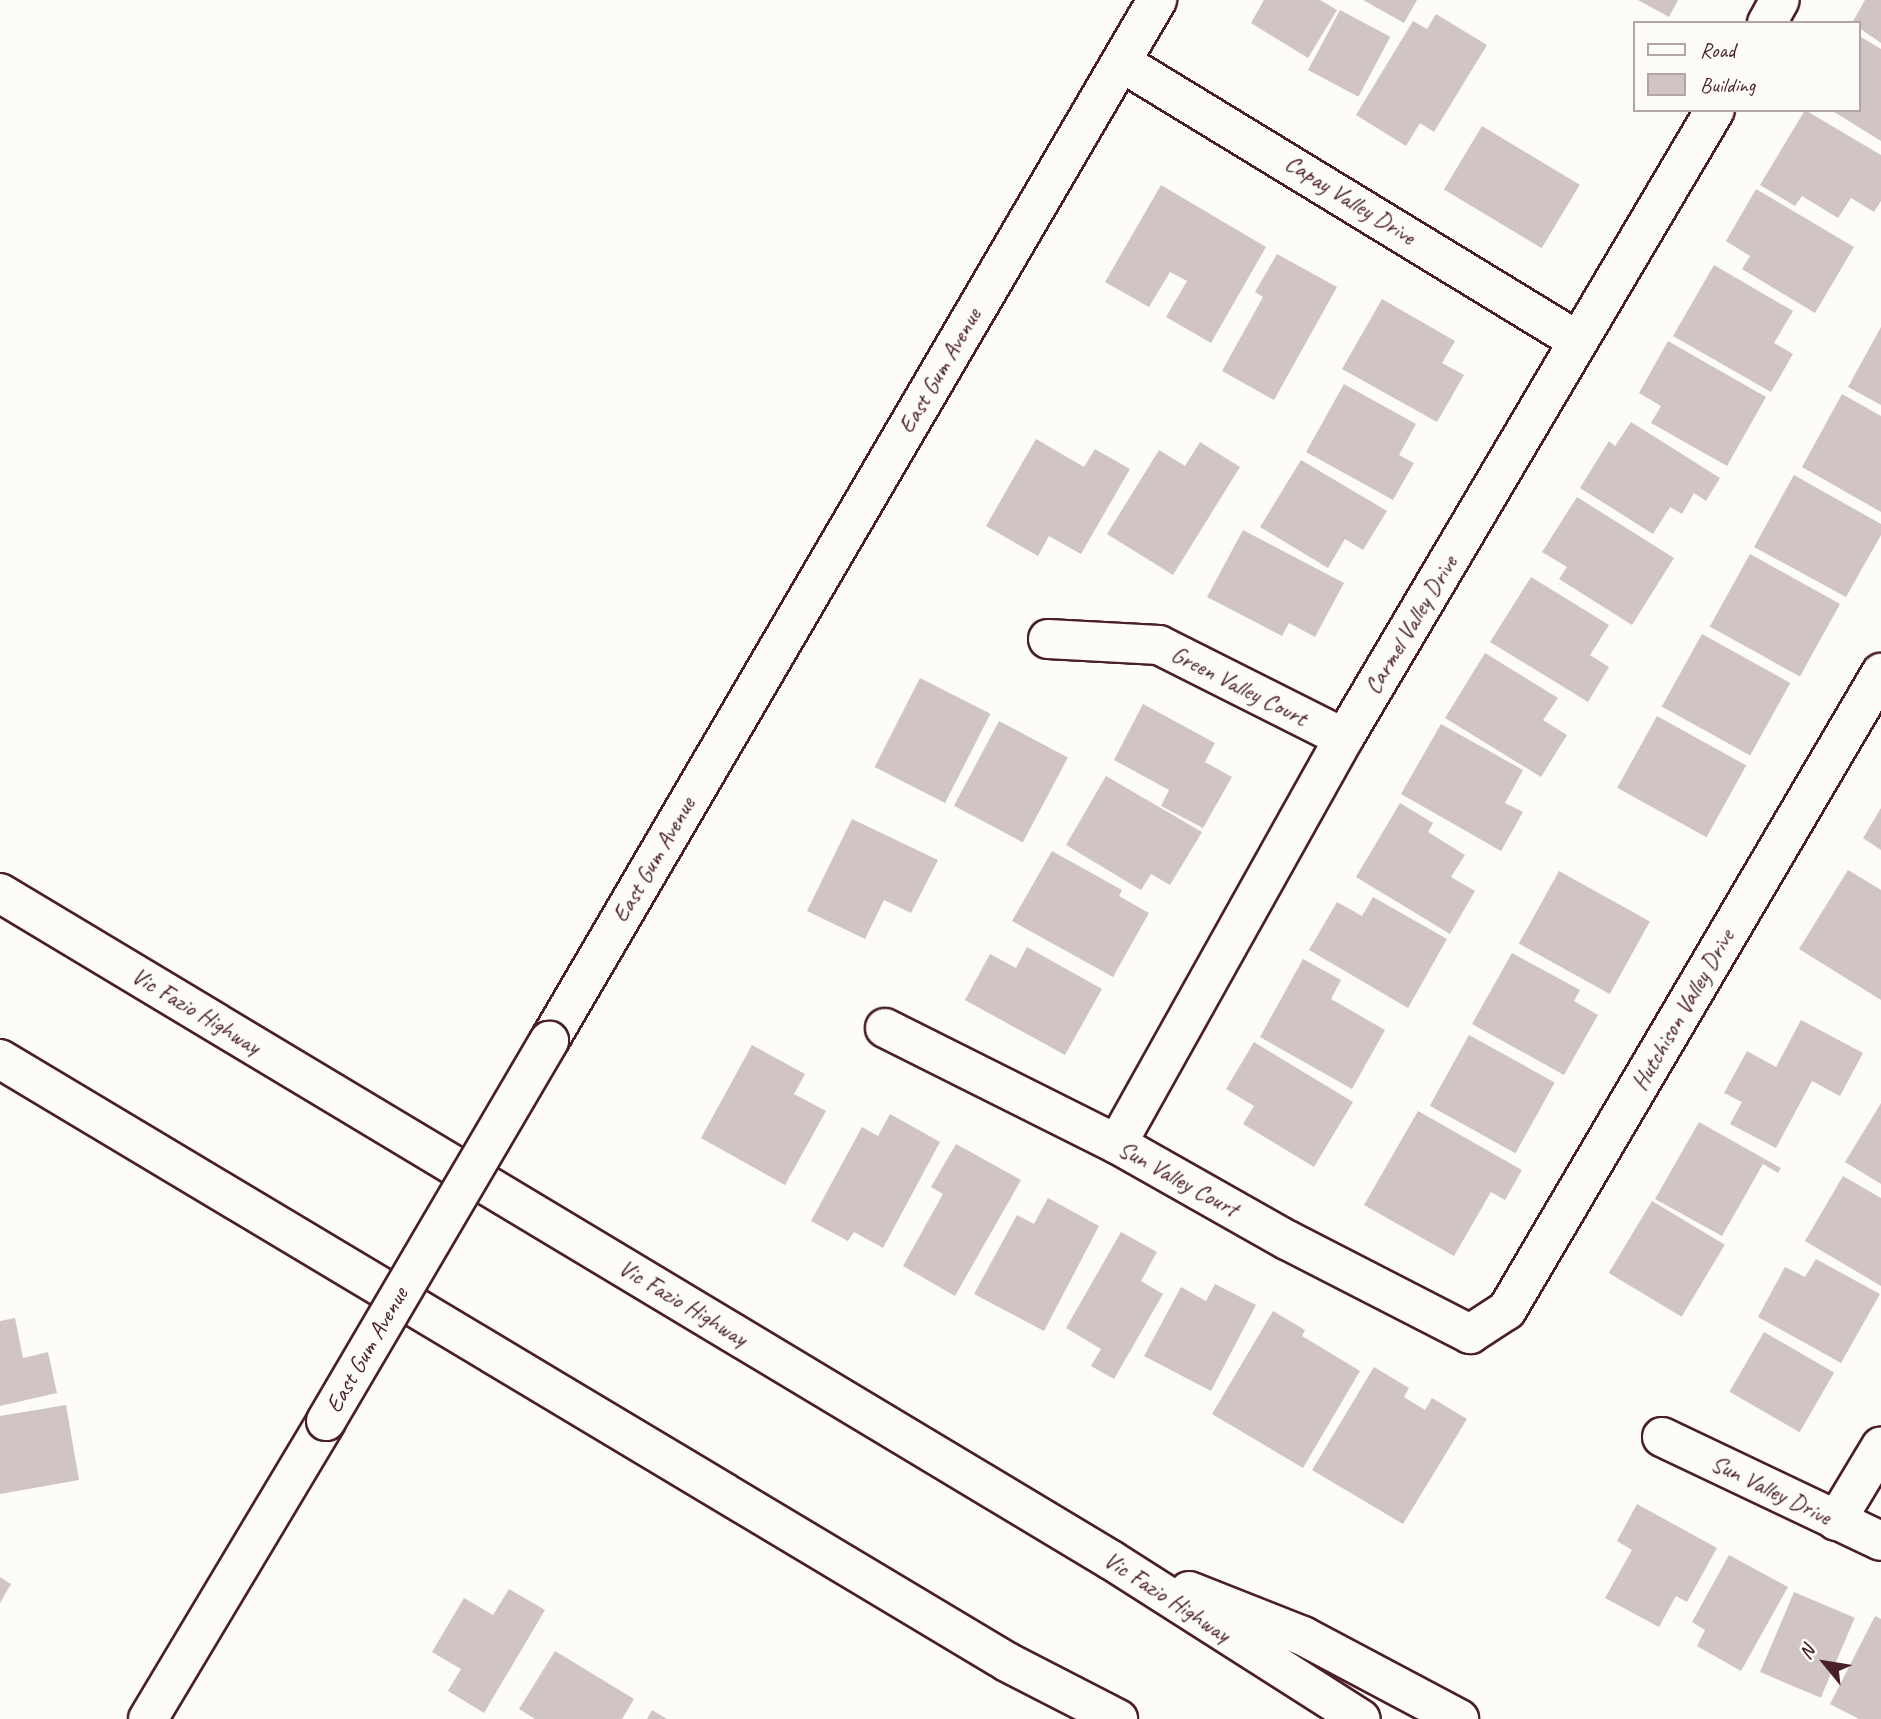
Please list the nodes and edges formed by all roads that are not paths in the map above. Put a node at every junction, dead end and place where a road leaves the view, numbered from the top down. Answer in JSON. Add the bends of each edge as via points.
{"nodes":[{"id":1,"x":1157,"y":0,"type":"edge"},
{"id":2,"x":1780,"y":0,"type":"edge"},
{"id":3,"x":1768,"y":21,"type":"edge"},
{"id":4,"x":1121,"y":62,"type":"junction"},
{"id":5,"x":1714,"y":112,"type":"edge"},
{"id":6,"x":1578,"y":341,"type":"junction"},
{"id":7,"x":1048,"y":639,"type":"dead end"},
{"id":8,"x":1881,"y":673,"type":"edge"},
{"id":9,"x":1344,"y":738,"type":"junction"},
{"id":10,"x":0,"y":893,"type":"edge"},
{"id":11,"x":885,"y":1028,"type":"dead end"},
{"id":12,"x":0,"y":1059,"type":"edge"},
{"id":13,"x":1117,"y":1144,"type":"junction"},
{"id":14,"x":1470,"y":1334,"type":"joint"},
{"id":15,"x":1662,"y":1437,"type":"dead end"},
{"id":16,"x":1881,"y":1446,"type":"edge"},
{"id":17,"x":1836,"y":1521,"type":"junction"},
{"id":18,"x":1881,"y":1541,"type":"edge"},
{"id":19,"x":1111,"y":1560,"type":"junction"},
{"id":20,"x":1007,"y":1662,"type":"junction"},
{"id":21,"x":148,"y":1719,"type":"edge"},
{"id":22,"x":1076,"y":1719,"type":"edge"},
{"id":23,"x":1118,"y":1719,"type":"edge"},
{"id":24,"x":1361,"y":1719,"type":"edge"},
{"id":25,"x":1459,"y":1719,"type":"edge"}],
"edges":[{"from":1,"to":4,"type":"main road","name":"East Gum Avenue"},
{"from":2,"to":3,"type":"main road"},
{"from":4,"to":6,"type":"main road","name":"Capay Valley Drive"},
{"from":4,"to":21,"type":"main road","name":"East Gum Avenue","bridge":true},
{"from":5,"to":6,"type":"main road","name":"Carmel Valley Drive"},
{"from":6,"to":9,"type":"main road","name":"Carmel Valley Drive"},
{"from":7,"to":9,"type":"main road","name":"Green Valley Court","via":[[1158,645]]},
{"from":8,"to":14,"type":"main road","name":"Hutchison Valley Drive","via":[[1507,1310]]},
{"from":9,"to":13,"type":"main road","name":"Carmel Valley Drive"},
{"from":10,"to":19,"type":"main road","name":"Vic Fazio Highway"},
{"from":11,"to":13,"type":"main road","name":"Sun Valley Court"},
{"from":12,"to":20,"type":"main road"},
{"from":13,"to":14,"type":"main road","name":"Sun Valley Court","via":[[1287,1240]]},
{"from":15,"to":17,"type":"main road","name":"Sun Valley Drive"},
{"from":16,"to":17,"type":"main road"},
{"from":17,"to":18,"type":"main road","name":"Sun Valley Drive"},
{"from":19,"to":24,"type":"main road","name":"Vic Fazio Highway"},
{"from":19,"to":25,"type":"main road","via":[[1303,1636]]},
{"from":20,"to":22,"type":"main road"},
{"from":20,"to":23,"type":"main road"}]}
